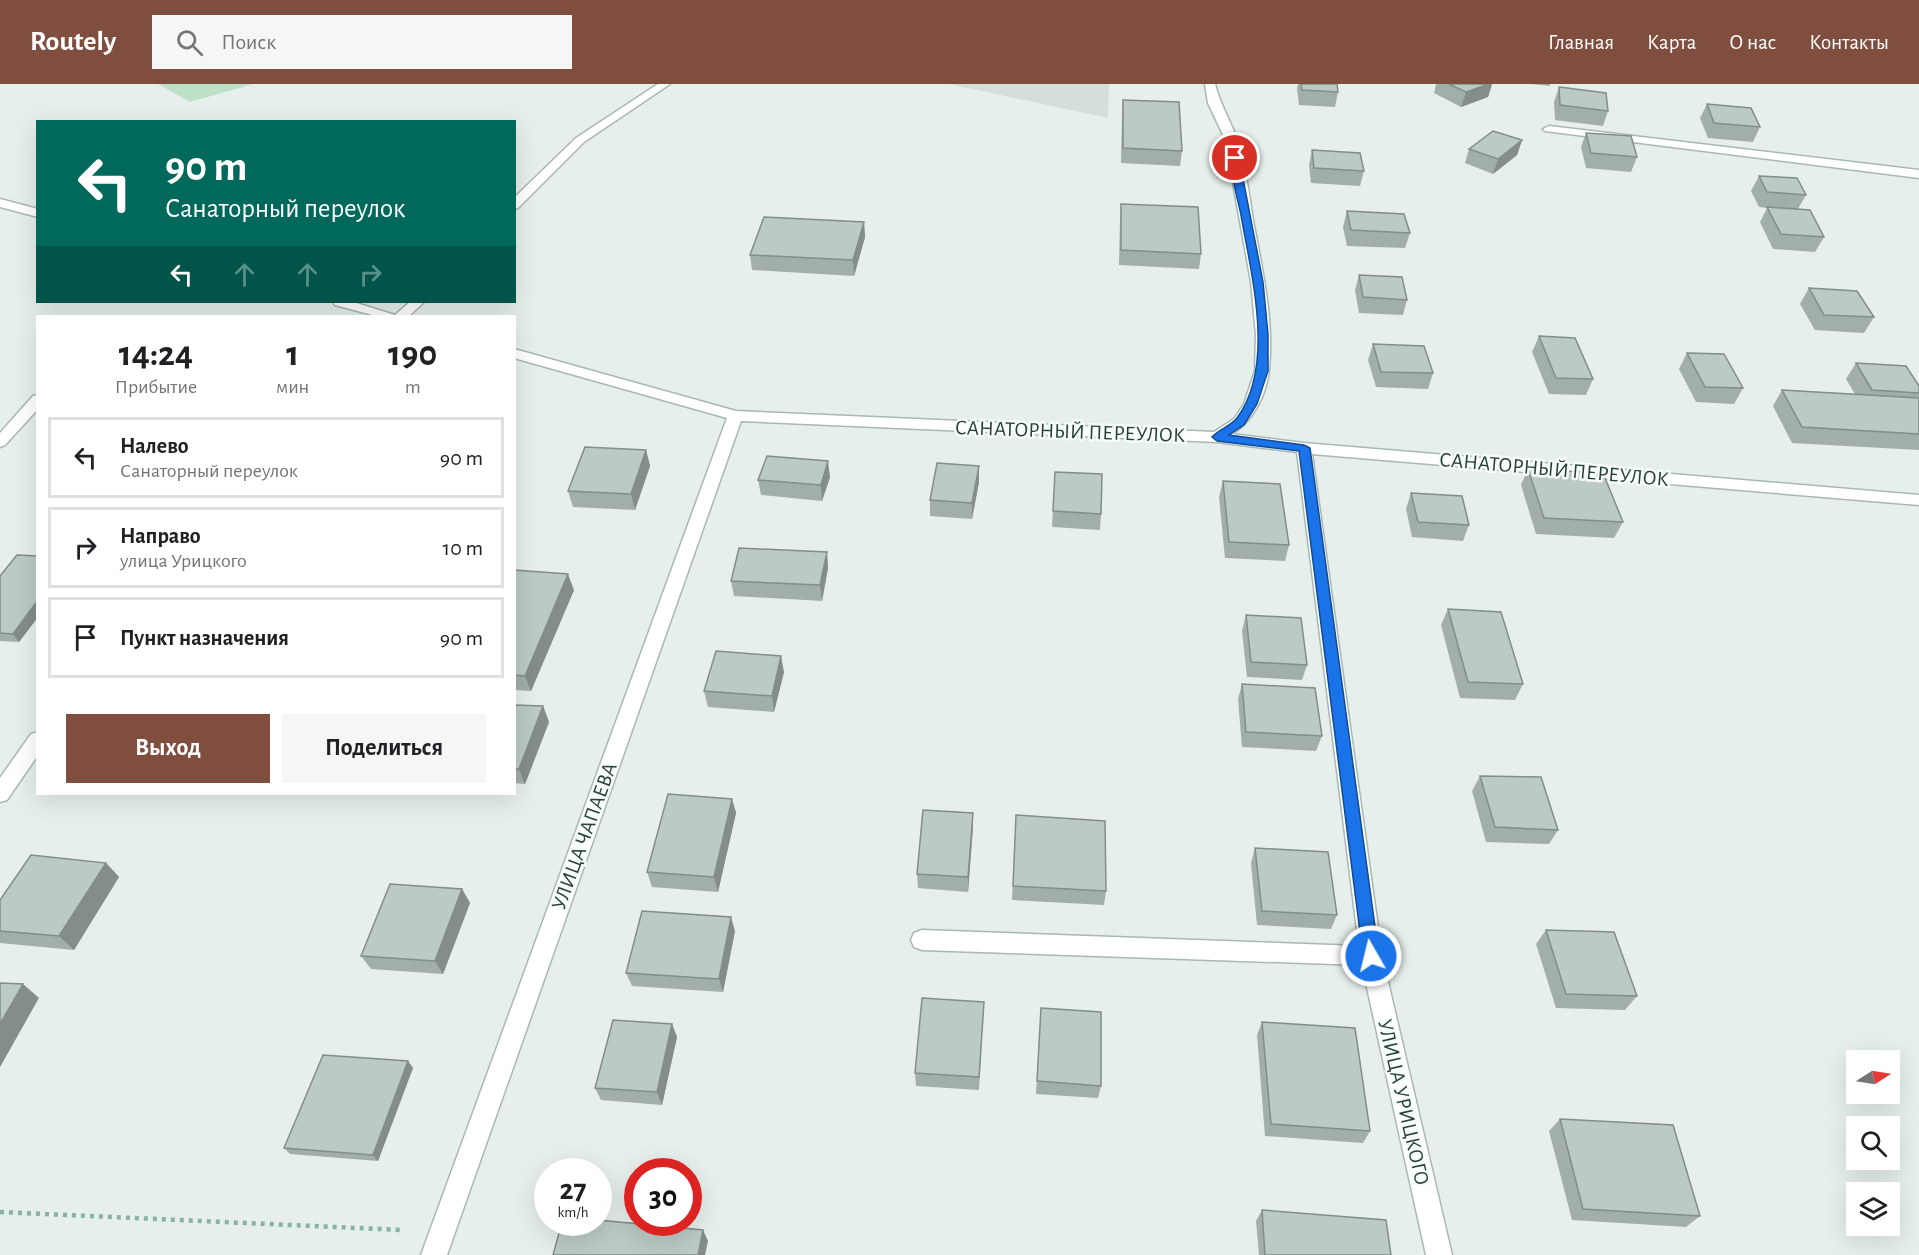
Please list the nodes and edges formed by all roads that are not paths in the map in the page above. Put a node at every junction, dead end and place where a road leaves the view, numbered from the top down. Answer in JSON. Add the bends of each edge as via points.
{"nodes":[{"id":1,"x":665,"y":84,"type":"edge"},
{"id":2,"x":1210,"y":84,"type":"edge"},
{"id":3,"x":1549,"y":129,"type":"dead end"},
{"id":4,"x":1919,"y":174,"type":"edge"},
{"id":5,"x":0,"y":203,"type":"edge"},
{"id":6,"x":516,"y":203,"type":"edge"},
{"id":7,"x":36,"y":212,"type":"edge"},
{"id":8,"x":344,"y":303,"type":"edge"},
{"id":9,"x":416,"y":303,"type":"edge"},
{"id":10,"x":386,"y":315,"type":"edge"},
{"id":11,"x":402,"y":315,"type":"edge"},
{"id":12,"x":516,"y":354,"type":"edge"},
{"id":13,"x":36,"y":401,"type":"edge"},
{"id":14,"x":735,"y":416,"type":"junction"},
{"id":15,"x":1217,"y":437,"type":"junction"},
{"id":16,"x":0,"y":442,"type":"edge"},
{"id":17,"x":1304,"y":448,"type":"junction"},
{"id":18,"x":1919,"y":500,"type":"edge"},
{"id":19,"x":36,"y":742,"type":"edge"},
{"id":20,"x":0,"y":795,"type":"edge"},
{"id":21,"x":922,"y":940,"type":"dead end"},
{"id":22,"x":1371,"y":956,"type":"junction"},
{"id":23,"x":434,"y":1255,"type":"edge"},
{"id":24,"x":1439,"y":1255,"type":"edge"}],
"edges":[{"from":1,"to":6,"type":"street","via":[[580,140]]},
{"from":2,"to":15,"type":"street","via":[[1231,140],[1243,196],[1263,334],[1262,371],[1251,404],[1240,422]]},
{"from":3,"to":4,"type":"street"},
{"from":5,"to":7,"type":"street"},
{"from":8,"to":10,"type":"street"},
{"from":9,"to":11,"type":"street"},
{"from":12,"to":14,"type":"street","name":"САНАТОРНЫЙ ПЕРЕУЛОК"},
{"from":13,"to":16,"type":"street"},
{"from":14,"to":15,"type":"street","name":"САНАТОРНЫЙ ПЕРЕУЛОК"},
{"from":14,"to":23,"type":"street","name":"УЛИЦА ЧАПАЕВА"},
{"from":15,"to":17,"type":"street","name":"САНАТОРНЫЙ ПЕРЕУЛОК"},
{"from":17,"to":18,"type":"street","name":"САНАТОРНЫЙ ПЕРЕУЛОК"},
{"from":17,"to":22,"type":"street","name":"УЛИЦА УРИЦКОГО"},
{"from":19,"to":20,"type":"street"},
{"from":21,"to":22,"type":"street"},
{"from":22,"to":24,"type":"street","name":"УЛИЦА УРИЦКОГО"}]}
